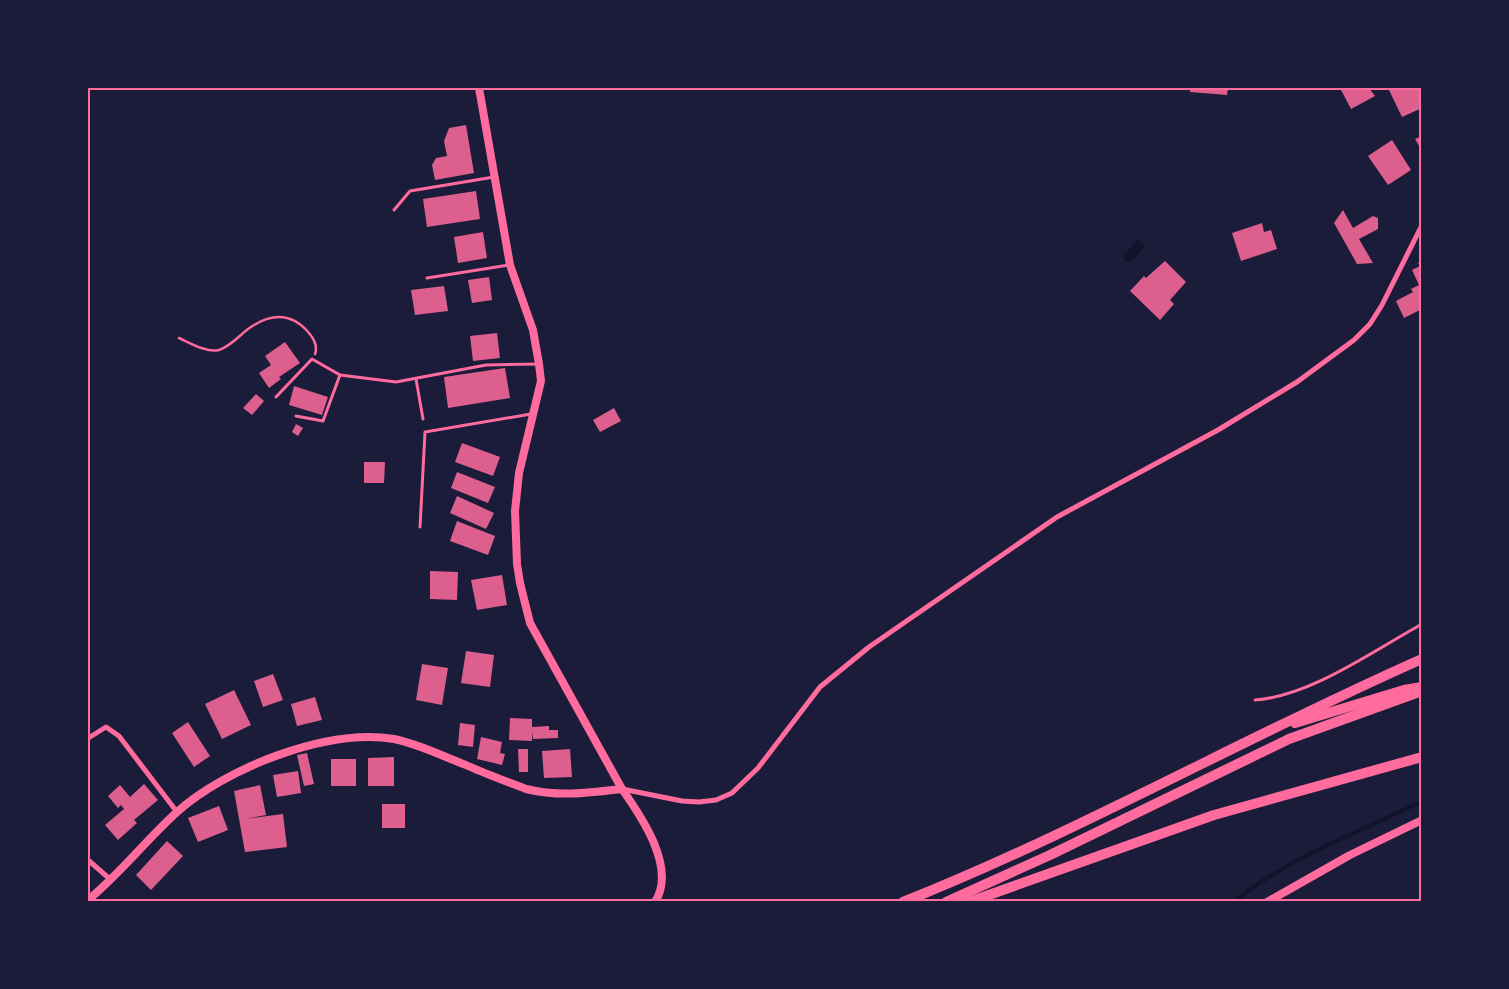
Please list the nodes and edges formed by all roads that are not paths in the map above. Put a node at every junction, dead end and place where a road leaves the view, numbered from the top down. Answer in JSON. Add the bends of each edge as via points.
{"nodes":[{"id":1,"x":479,"y":88,"type":"edge"},
{"id":2,"x":495,"y":177,"type":"junction"},
{"id":3,"x":394,"y":210,"type":"dead end"},
{"id":4,"x":1422,"y":225,"type":"edge"},
{"id":5,"x":510,"y":265,"type":"junction"},
{"id":6,"x":427,"y":278,"type":"dead end"},
{"id":7,"x":539,"y":364,"type":"junction"},
{"id":8,"x":340,"y":375,"type":"junction"},
{"id":9,"x":416,"y":379,"type":"junction"},
{"id":10,"x":276,"y":397,"type":"dead end"},
{"id":11,"x":534,"y":414,"type":"junction"},
{"id":12,"x":296,"y":416,"type":"dead end"},
{"id":13,"x":422,"y":419,"type":"dead end"},
{"id":14,"x":420,"y":527,"type":"dead end"},
{"id":15,"x":1422,"y":624,"type":"edge"},
{"id":16,"x":1422,"y":659,"type":"edge"},
{"id":17,"x":1422,"y":689,"type":"edge"},
{"id":18,"x":1255,"y":700,"type":"dead end"},
{"id":19,"x":1274,"y":729,"type":"junction"},
{"id":20,"x":90,"y":738,"type":"dead end"},
{"id":21,"x":1422,"y":757,"type":"edge"},
{"id":22,"x":622,"y":789,"type":"junction"},
{"id":23,"x":177,"y":812,"type":"junction"},
{"id":24,"x":1422,"y":820,"type":"edge"},
{"id":25,"x":88,"y":860,"type":"edge"},
{"id":26,"x":111,"y":880,"type":"junction"},
{"id":27,"x":88,"y":900,"type":"edge"},
{"id":28,"x":655,"y":902,"type":"edge"},
{"id":29,"x":903,"y":902,"type":"edge"},
{"id":30,"x":946,"y":902,"type":"edge"},
{"id":31,"x":969,"y":902,"type":"edge"},
{"id":32,"x":1267,"y":902,"type":"edge"}],
"edges":[{"from":1,"to":2,"type":"street"},
{"from":2,"to":3,"type":"lane","via":[[410,191]]},
{"from":2,"to":5,"type":"street"},
{"from":4,"to":22,"type":"street","via":[[1382,305],[1354,340],[1297,382],[1218,430],[1057,517],[869,647],[820,687],[758,768],[732,793],[716,800],[699,802]]},
{"from":5,"to":6,"type":"lane"},
{"from":5,"to":7,"type":"street","via":[[532,330]]},
{"from":7,"to":9,"type":"lane","via":[[486,365]]},
{"from":7,"to":11,"type":"street","via":[[540,381]]},
{"from":8,"to":9,"type":"lane","via":[[396,382]]},
{"from":8,"to":10,"type":"lane","via":[[312,359]]},
{"from":8,"to":12,"type":"lane","via":[[323,421]]},
{"from":9,"to":13,"type":"lane"},
{"from":11,"to":14,"type":"lane","via":[[424,432]]},
{"from":11,"to":22,"type":"street","via":[[519,472],[515,510],[520,582],[530,623]]},
{"from":15,"to":18,"type":"lane","via":[[1314,684],[1283,696]]},
{"from":16,"to":19,"type":"highway","via":[[1316,706]]},
{"from":17,"to":19,"type":"highway","via":[[1404,690]]},
{"from":17,"to":30,"type":"highway","via":[[1289,739]]},
{"from":19,"to":29,"type":"highway","via":[[1068,828]]},
{"from":20,"to":23,"type":"street","via":[[106,726],[119,736]]},
{"from":21,"to":31,"type":"highway","via":[[1214,815]]},
{"from":22,"to":23,"type":"street","via":[[579,795],[545,794],[413,744],[359,737],[300,748],[237,773],[210,787]]},
{"from":22,"to":28,"type":"street","via":[[640,814],[656,848],[662,876]]},
{"from":23,"to":26,"type":"street"},
{"from":24,"to":32,"type":"street","via":[[1350,855]]},
{"from":25,"to":26,"type":"street"},
{"from":26,"to":27,"type":"street"}]}
